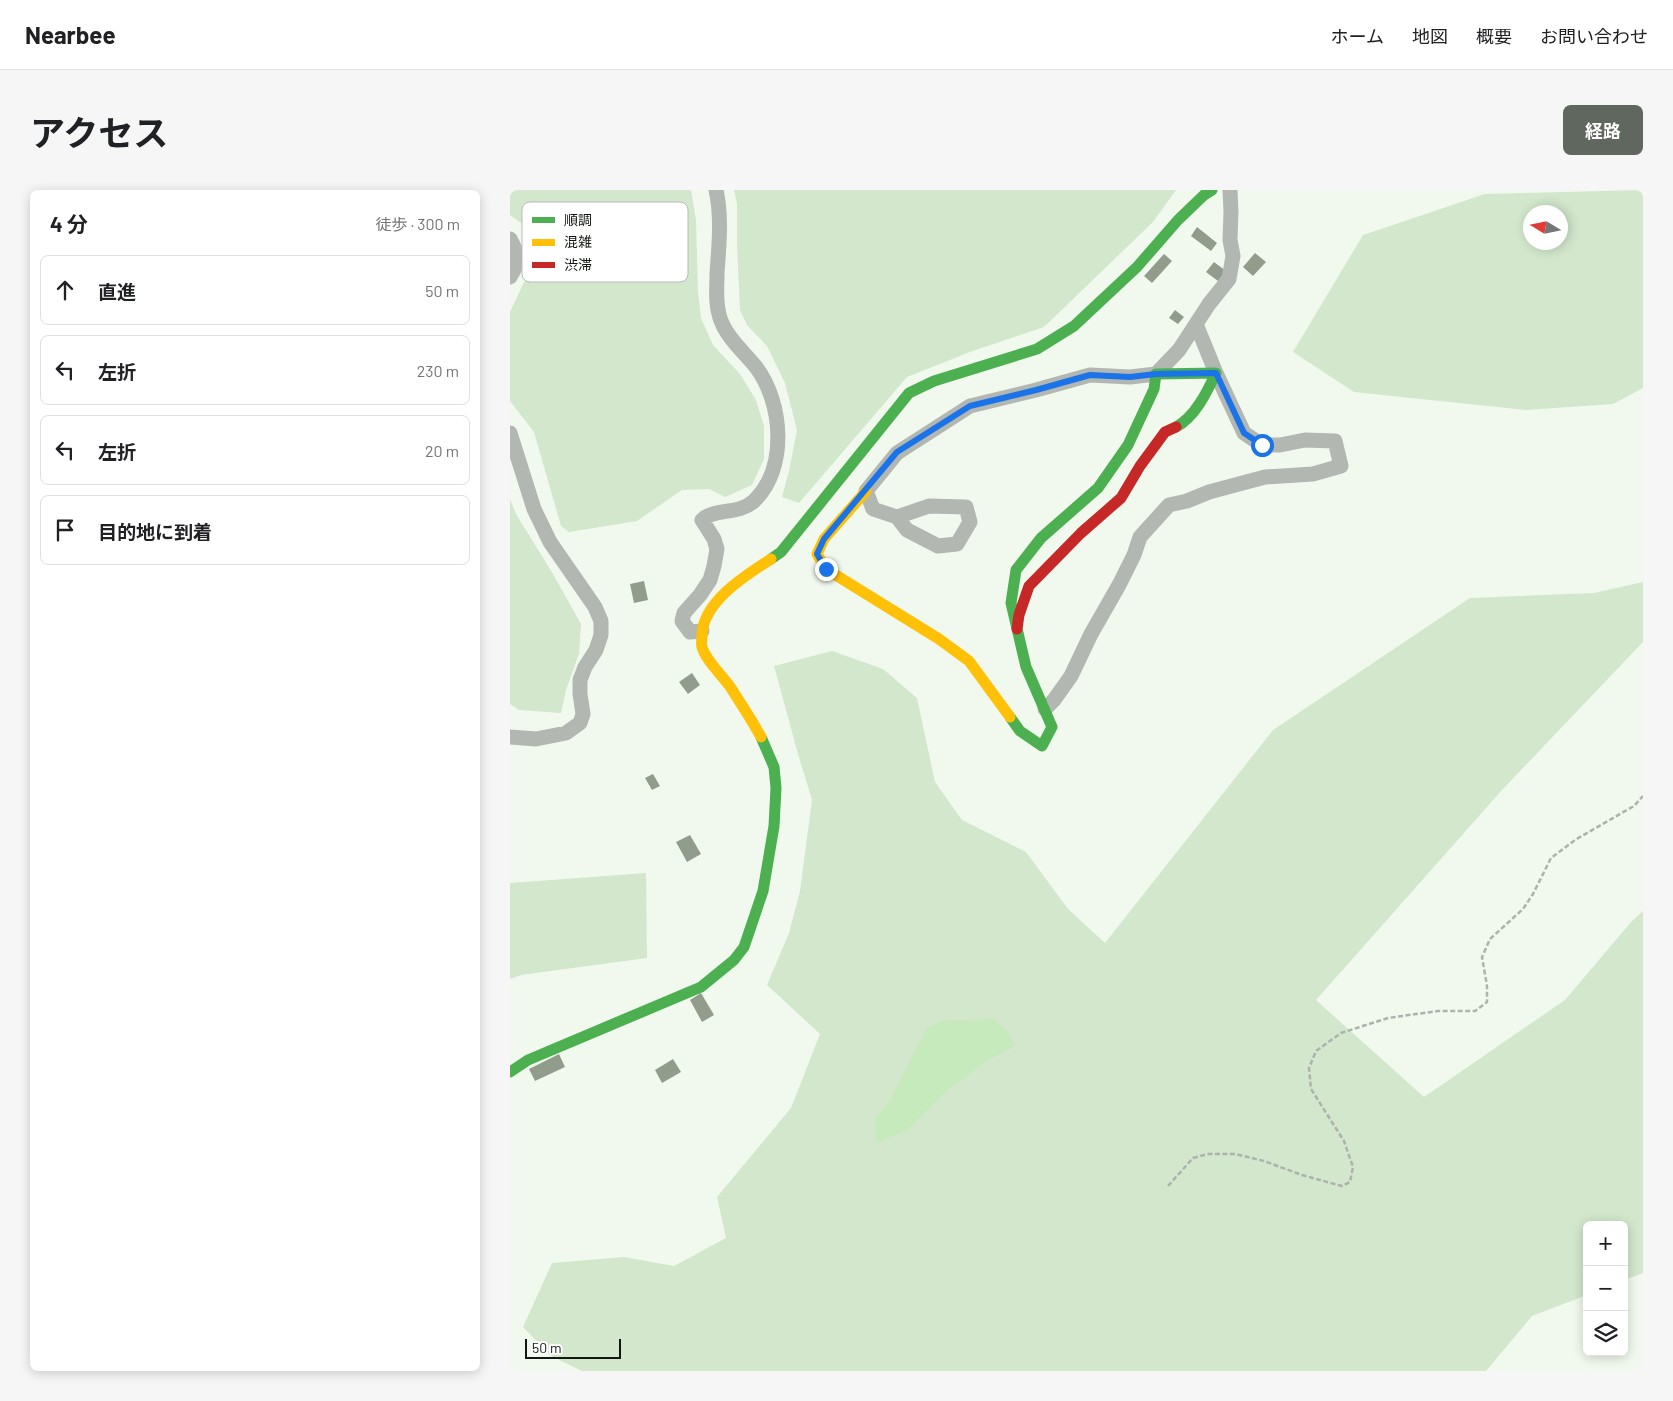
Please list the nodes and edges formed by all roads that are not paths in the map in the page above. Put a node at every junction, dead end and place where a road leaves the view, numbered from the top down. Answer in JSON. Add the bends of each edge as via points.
{"nodes":[{"id":1,"x":716,"y":190,"type":"edge"},
{"id":2,"x":1212,"y":190,"type":"edge"},
{"id":3,"x":1230,"y":190,"type":"edge"},
{"id":4,"x":510,"y":239,"type":"edge"},
{"id":5,"x":510,"y":277,"type":"edge"},
{"id":6,"x":1196,"y":324,"type":"junction"},
{"id":7,"x":1216,"y":373,"type":"junction"},
{"id":8,"x":1156,"y":374,"type":"junction"},
{"id":9,"x":510,"y":433,"type":"edge"},
{"id":10,"x":866,"y":491,"type":"junction"},
{"id":11,"x":897,"y":517,"type":"dead end"},
{"id":12,"x":1017,"y":629,"type":"junction"},
{"id":13,"x":702,"y":631,"type":"junction"},
{"id":14,"x":1045,"y":709,"type":"junction"},
{"id":15,"x":510,"y":738,"type":"edge"},
{"id":16,"x":510,"y":1072,"type":"edge"}],
"edges":[{"from":1,"to":13,"type":"street","via":[[720,206],[716,300],[720,320],[757,369],[771,396],[778,440],[772,473],[762,493],[752,503],[735,511],[706,515],[702,520],[717,549],[710,580],[684,613],[682,621],[690,632]]},
{"from":2,"to":13,"type":"street","via":[[1074,326],[1036,350],[934,381],[910,393],[781,552],[718,600]]},
{"from":3,"to":6,"type":"street","via":[[1233,256],[1229,279]]},
{"from":4,"to":5,"type":"street","via":[[518,255],[516,268]]},
{"from":6,"to":7,"type":"street"},
{"from":6,"to":8,"type":"street","via":[[1179,350]]},
{"from":7,"to":8,"type":"street"},
{"from":7,"to":12,"type":"street","via":[[1205,396],[1183,423],[1165,432],[1121,498],[1029,586]]},
{"from":7,"to":14,"type":"street","via":[[1244,433],[1262,445],[1305,440],[1335,441],[1341,466],[1313,474],[1265,478],[1169,505],[1140,537],[1134,555],[1071,676]]},
{"from":8,"to":10,"type":"street","via":[[1130,377],[1090,375],[970,406],[897,452]]},
{"from":8,"to":12,"type":"street","via":[[1154,389],[1128,445],[1098,488],[1041,538],[1016,570],[1011,603]]},
{"from":9,"to":15,"type":"street","via":[[534,510],[550,542],[594,607],[601,621],[601,634],[580,680],[583,714],[580,723],[558,735],[536,739]]},
{"from":10,"to":11,"type":"street","via":[[873,510]]},
{"from":10,"to":14,"type":"street","via":[[824,539],[817,554],[826,569],[940,639],[969,661],[1020,731],[1042,746],[1052,728]]},
{"from":12,"to":14,"type":"street","via":[[1026,667]]},
{"from":13,"to":16,"type":"street","via":[[702,647],[761,736],[774,766],[776,788],[772,835],[763,891],[744,947],[734,960],[701,987],[554,1048]]}]}
